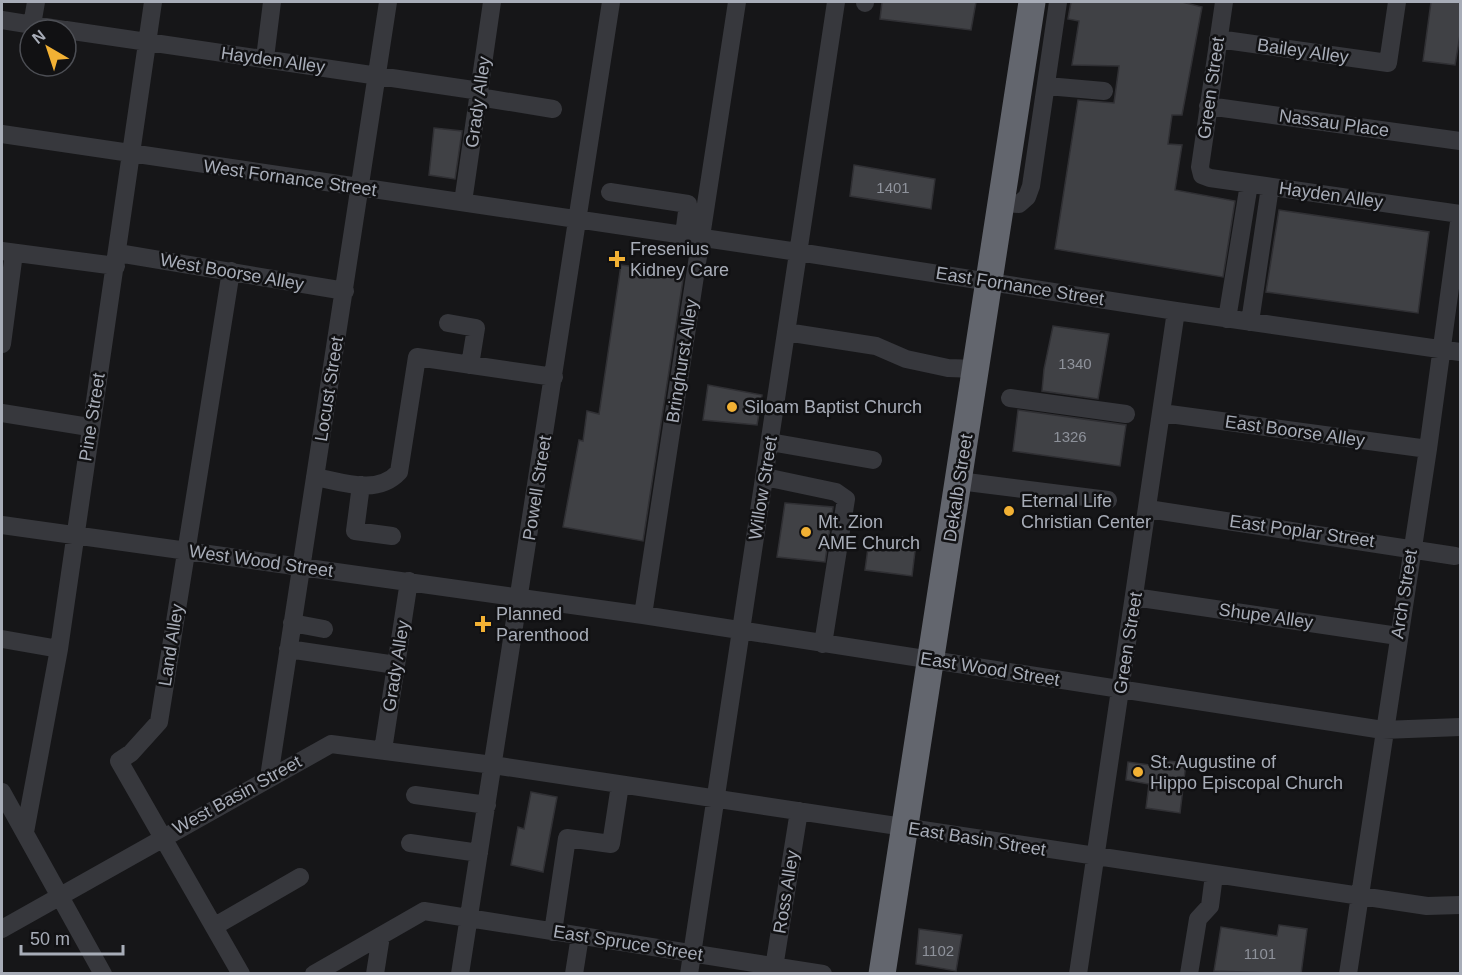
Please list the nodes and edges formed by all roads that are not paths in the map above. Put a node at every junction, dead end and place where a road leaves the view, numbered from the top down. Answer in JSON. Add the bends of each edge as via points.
{"nodes":[{"id":1,"x":36,"y":2,"type":"edge"},
{"id":2,"x":153,"y":2,"type":"edge"},
{"id":3,"x":272,"y":2,"type":"edge"},
{"id":4,"x":388,"y":2,"type":"edge"},
{"id":5,"x":492,"y":2,"type":"edge"},
{"id":6,"x":611,"y":2,"type":"edge"},
{"id":7,"x":737,"y":2,"type":"edge"},
{"id":8,"x":836,"y":2,"type":"edge"},
{"id":9,"x":1032,"y":2,"type":"edge"},
{"id":10,"x":1058,"y":2,"type":"edge"},
{"id":11,"x":1224,"y":2,"type":"edge"},
{"id":12,"x":1397,"y":2,"type":"edge"},
{"id":13,"x":33,"y":18,"type":"edge"},
{"id":14,"x":2,"y":20,"type":"edge"},
{"id":15,"x":18,"y":23,"type":"edge"},
{"id":16,"x":78,"y":32,"type":"edge"},
{"id":17,"x":1218,"y":39,"type":"junction"},
{"id":18,"x":147,"y":42,"type":"junction"},
{"id":19,"x":265,"y":58,"type":"junction"},
{"id":20,"x":376,"y":74,"type":"junction"},
{"id":21,"x":1047,"y":86,"type":"junction"},
{"id":22,"x":1104,"y":91,"type":"dead end"},
{"id":23,"x":479,"y":94,"type":"junction"},
{"id":24,"x":1208,"y":106,"type":"junction"},
{"id":25,"x":553,"y":109,"type":"dead end"},
{"id":26,"x":2,"y":134,"type":"edge"},
{"id":27,"x":1461,"y":141,"type":"edge"},
{"id":28,"x":130,"y":154,"type":"junction"},
{"id":29,"x":1202,"y":175,"type":"joint"},
{"id":30,"x":1250,"y":184,"type":"junction"},
{"id":31,"x":1270,"y":187,"type":"junction"},
{"id":32,"x":361,"y":188,"type":"junction"},
{"id":33,"x":610,"y":192,"type":"dead end"},
{"id":34,"x":463,"y":202,"type":"junction"},
{"id":35,"x":1002,"y":203,"type":"junction"},
{"id":36,"x":1461,"y":214,"type":"edge"},
{"id":37,"x":579,"y":221,"type":"junction"},
{"id":38,"x":693,"y":236,"type":"junction"},
{"id":39,"x":8,"y":252,"type":"edge"},
{"id":40,"x":798,"y":252,"type":"junction"},
{"id":41,"x":117,"y":259,"type":"junction"},
{"id":42,"x":231,"y":271,"type":"junction"},
{"id":43,"x":991,"y":281,"type":"junction"},
{"id":44,"x":345,"y":291,"type":"junction"},
{"id":45,"x":1176,"y":311,"type":"junction"},
{"id":46,"x":1227,"y":319,"type":"junction"},
{"id":47,"x":1250,"y":322,"type":"junction"},
{"id":48,"x":448,"y":323,"type":"dead end"},
{"id":49,"x":786,"y":332,"type":"junction"},
{"id":50,"x":2,"y":344,"type":"edge"},
{"id":51,"x":1442,"y":349,"type":"junction"},
{"id":52,"x":1461,"y":352,"type":"edge"},
{"id":53,"x":470,"y":365,"type":"junction"},
{"id":54,"x":977,"y":369,"type":"junction"},
{"id":55,"x":554,"y":377,"type":"junction"},
{"id":56,"x":1010,"y":399,"type":"dead end"},
{"id":57,"x":2,"y":413,"type":"edge"},
{"id":58,"x":1162,"y":413,"type":"junction"},
{"id":59,"x":1126,"y":414,"type":"dead end"},
{"id":60,"x":89,"y":428,"type":"junction"},
{"id":61,"x":770,"y":442,"type":"junction"},
{"id":62,"x":1428,"y":450,"type":"junction"},
{"id":63,"x":873,"y":460,"type":"dead end"},
{"id":64,"x":315,"y":477,"type":"junction"},
{"id":65,"x":765,"y":477,"type":"junction"},
{"id":66,"x":959,"y":481,"type":"junction"},
{"id":67,"x":361,"y":485,"type":"junction"},
{"id":68,"x":1108,"y":500,"type":"dead end"},
{"id":69,"x":1148,"y":509,"type":"junction"},
{"id":70,"x":2,"y":525,"type":"edge"},
{"id":71,"x":74,"y":536,"type":"junction"},
{"id":72,"x":392,"y":536,"type":"dead end"},
{"id":73,"x":1411,"y":547,"type":"junction"},
{"id":74,"x":186,"y":550,"type":"junction"},
{"id":75,"x":1455,"y":556,"type":"dead end"},
{"id":76,"x":300,"y":567,"type":"junction"},
{"id":77,"x":409,"y":581,"type":"junction"},
{"id":78,"x":1134,"y":597,"type":"junction"},
{"id":79,"x":520,"y":598,"type":"junction"},
{"id":80,"x":643,"y":615,"type":"junction"},
{"id":81,"x":292,"y":623,"type":"junction"},
{"id":82,"x":324,"y":628,"type":"dead end"},
{"id":83,"x":741,"y":631,"type":"junction"},
{"id":84,"x":1398,"y":636,"type":"junction"},
{"id":85,"x":2,"y":639,"type":"edge"},
{"id":86,"x":823,"y":644,"type":"junction"},
{"id":87,"x":288,"y":648,"type":"junction"},
{"id":88,"x":58,"y":649,"type":"junction"},
{"id":89,"x":931,"y":660,"type":"junction"},
{"id":90,"x":396,"y":665,"type":"junction"},
{"id":91,"x":1120,"y":689,"type":"junction"},
{"id":92,"x":1461,"y":726,"type":"edge"},
{"id":93,"x":1383,"y":730,"type":"junction"},
{"id":94,"x":383,"y":750,"type":"junction"},
{"id":95,"x":493,"y":765,"type":"junction"},
{"id":96,"x":269,"y":777,"type":"junction"},
{"id":97,"x":620,"y":784,"type":"junction"},
{"id":98,"x":2,"y":792,"type":"edge"},
{"id":99,"x":415,"y":795,"type":"dead end"},
{"id":100,"x":715,"y":799,"type":"junction"},
{"id":101,"x":487,"y":805,"type":"junction"},
{"id":102,"x":799,"y":811,"type":"junction"},
{"id":103,"x":905,"y":827,"type":"junction"},
{"id":104,"x":26,"y":832,"type":"junction"},
{"id":105,"x":164,"y":836,"type":"junction"},
{"id":106,"x":410,"y":843,"type":"dead end"},
{"id":107,"x":479,"y":853,"type":"junction"},
{"id":108,"x":1094,"y":857,"type":"junction"},
{"id":109,"x":1214,"y":875,"type":"junction"},
{"id":110,"x":300,"y":877,"type":"dead end"},
{"id":111,"x":60,"y":895,"type":"junction"},
{"id":112,"x":1359,"y":896,"type":"junction"},
{"id":113,"x":1461,"y":905,"type":"edge"},
{"id":114,"x":469,"y":918,"type":"junction"},
{"id":115,"x":215,"y":926,"type":"junction"},
{"id":116,"x":2,"y":929,"type":"edge"},
{"id":117,"x":553,"y":932,"type":"junction"},
{"id":118,"x":381,"y":936,"type":"junction"},
{"id":119,"x":580,"y":936,"type":"junction"},
{"id":120,"x":693,"y":953,"type":"junction"},
{"id":121,"x":774,"y":970,"type":"edge"},
{"id":122,"x":103,"y":974,"type":"edge"},
{"id":123,"x":242,"y":974,"type":"edge"},
{"id":124,"x":314,"y":974,"type":"edge"},
{"id":125,"x":375,"y":974,"type":"edge"},
{"id":126,"x":460,"y":974,"type":"edge"},
{"id":127,"x":574,"y":974,"type":"edge"},
{"id":128,"x":689,"y":974,"type":"edge"},
{"id":129,"x":823,"y":974,"type":"edge"},
{"id":130,"x":882,"y":974,"type":"edge"},
{"id":131,"x":1078,"y":974,"type":"edge"},
{"id":132,"x":1189,"y":974,"type":"edge"},
{"id":133,"x":1348,"y":974,"type":"edge"}],
"edges":[{"from":1,"to":13,"type":"street"},
{"from":2,"to":18,"type":"street","name":"Pine Street"},
{"from":3,"to":19,"type":"street"},
{"from":4,"to":20,"type":"street","name":"Locust Street"},
{"from":5,"to":23,"type":"street","name":"Grady Alley"},
{"from":6,"to":37,"type":"street","name":"Powell Street"},
{"from":7,"to":38,"type":"street","name":"Bringhurst Alley"},
{"from":8,"to":40,"type":"street","name":"Willow Street"},
{"from":9,"to":35,"type":"highway","name":"Dekalb Street"},
{"from":10,"to":21,"type":"street"},
{"from":11,"to":17,"type":"street","name":"Green Street"},
{"from":12,"to":17,"type":"street","name":"Bailey Alley","via":[[1389,63]]},
{"from":14,"to":15,"type":"street","name":"Hayden Alley"},
{"from":16,"to":18,"type":"street","name":"Hayden Alley"},
{"from":17,"to":24,"type":"street","name":"Green Street"},
{"from":18,"to":19,"type":"street","name":"Hayden Alley"},
{"from":18,"to":28,"type":"street","name":"Pine Street"},
{"from":19,"to":20,"type":"street","name":"Hayden Alley"},
{"from":20,"to":23,"type":"street","name":"Hayden Alley"},
{"from":20,"to":32,"type":"street","name":"Locust Street"},
{"from":21,"to":22,"type":"street"},
{"from":21,"to":35,"type":"street","via":[[1027,197],[1019,204]]},
{"from":23,"to":25,"type":"street","name":"Hayden Alley"},
{"from":23,"to":34,"type":"street","name":"Grady Alley"},
{"from":24,"to":27,"type":"street","name":"Nassau Place"},
{"from":24,"to":29,"type":"street","name":"Green Street"},
{"from":26,"to":28,"type":"street","name":"West Fornance Street"},
{"from":28,"to":32,"type":"street","name":"West Fornance Street"},
{"from":28,"to":41,"type":"street","name":"Pine Street"},
{"from":29,"to":30,"type":"street","name":"Hayden Alley"},
{"from":30,"to":31,"type":"street","name":"Hayden Alley"},
{"from":30,"to":46,"type":"street"},
{"from":31,"to":36,"type":"street","name":"Hayden Alley"},
{"from":31,"to":47,"type":"street"},
{"from":32,"to":34,"type":"street","name":"West Fornance Street"},
{"from":32,"to":44,"type":"street","name":"Locust Street"},
{"from":33,"to":38,"type":"street","via":[[688,204]]},
{"from":34,"to":37,"type":"street","name":"West Fornance Street"},
{"from":35,"to":43,"type":"highway","name":"Dekalb Street"},
{"from":36,"to":51,"type":"street","name":"Arch Street"},
{"from":37,"to":38,"type":"street","name":"East Fornance Street"},
{"from":37,"to":55,"type":"street","name":"Powell Street"},
{"from":38,"to":40,"type":"street","name":"East Fornance Street"},
{"from":38,"to":80,"type":"street","name":"Bringhurst Alley"},
{"from":39,"to":41,"type":"street","name":"West Boorse Alley"},
{"from":39,"to":50,"type":"street"},
{"from":40,"to":43,"type":"street","name":"East Fornance Street"},
{"from":40,"to":49,"type":"street","name":"Willow Street"},
{"from":41,"to":42,"type":"street","name":"West Boorse Alley"},
{"from":41,"to":60,"type":"street","name":"Pine Street"},
{"from":42,"to":44,"type":"street","name":"West Boorse Alley"},
{"from":42,"to":74,"type":"street","name":"Land Alley"},
{"from":43,"to":45,"type":"street","name":"East Fornance Street"},
{"from":43,"to":54,"type":"highway","name":"Dekalb Street"},
{"from":44,"to":64,"type":"street","name":"Locust Street"},
{"from":45,"to":46,"type":"street","name":"East Fornance Street"},
{"from":45,"to":58,"type":"street","name":"Green Street"},
{"from":46,"to":47,"type":"street","name":"East Fornance Street"},
{"from":47,"to":51,"type":"street","name":"East Fornance Street"},
{"from":48,"to":53,"type":"street","via":[[476,328]]},
{"from":49,"to":54,"type":"street","via":[[876,346],[906,359],[948,368]]},
{"from":49,"to":61,"type":"street","name":"Willow Street"},
{"from":51,"to":52,"type":"street","name":"East Fornance Street"},
{"from":51,"to":62,"type":"street","name":"Arch Street"},
{"from":53,"to":55,"type":"street"},
{"from":53,"to":67,"type":"street","via":[[417,357],[399,472],[381,485]]},
{"from":54,"to":66,"type":"highway","name":"Dekalb Street"},
{"from":55,"to":79,"type":"street","name":"Powell Street"},
{"from":56,"to":59,"type":"street"},
{"from":57,"to":60,"type":"street"},
{"from":58,"to":62,"type":"street","name":"East Boorse Alley"},
{"from":58,"to":69,"type":"street","name":"Green Street"},
{"from":60,"to":71,"type":"street","name":"Pine Street"},
{"from":61,"to":63,"type":"street"},
{"from":61,"to":65,"type":"street","name":"Willow Street"},
{"from":62,"to":73,"type":"street","name":"Arch Street"},
{"from":64,"to":67,"type":"street"},
{"from":64,"to":76,"type":"street","name":"Locust Street"},
{"from":65,"to":83,"type":"street","name":"Willow Street"},
{"from":65,"to":86,"type":"street","via":[[836,492],[846,499]]},
{"from":66,"to":68,"type":"street"},
{"from":66,"to":89,"type":"highway","name":"Dekalb Street"},
{"from":67,"to":72,"type":"street","via":[[355,531]]},
{"from":69,"to":73,"type":"street","name":"East Poplar Street"},
{"from":69,"to":78,"type":"street","name":"Green Street"},
{"from":70,"to":71,"type":"street","name":"West Wood Street"},
{"from":71,"to":74,"type":"street","name":"West Wood Street"},
{"from":71,"to":88,"type":"street","name":"Pine Street"},
{"from":73,"to":75,"type":"street","name":"East Poplar Street"},
{"from":73,"to":84,"type":"street","name":"Arch Street"},
{"from":74,"to":76,"type":"street","name":"West Wood Street"},
{"from":74,"to":105,"type":"street","name":"Land Alley","via":[[159,722],[119,761]]},
{"from":76,"to":77,"type":"street","name":"West Wood Street"},
{"from":76,"to":81,"type":"street","name":"Locust Street"},
{"from":77,"to":79,"type":"street","name":"West Wood Street"},
{"from":77,"to":90,"type":"street","name":"Grady Alley"},
{"from":78,"to":84,"type":"street","name":"Shupe Alley"},
{"from":78,"to":91,"type":"street","name":"Green Street"},
{"from":79,"to":80,"type":"street","name":"East Wood Street"},
{"from":79,"to":95,"type":"street","name":"Powell Street"},
{"from":80,"to":83,"type":"street","name":"East Wood Street"},
{"from":81,"to":82,"type":"street"},
{"from":81,"to":87,"type":"street","name":"Locust Street"},
{"from":83,"to":86,"type":"street","name":"East Wood Street"},
{"from":83,"to":100,"type":"street","name":"Willow Street"},
{"from":84,"to":93,"type":"street","name":"Arch Street"},
{"from":85,"to":88,"type":"street"},
{"from":86,"to":89,"type":"street","name":"East Wood Street"},
{"from":87,"to":90,"type":"street"},
{"from":87,"to":96,"type":"street","name":"Locust Street"},
{"from":88,"to":104,"type":"street","name":"Pine Street"},
{"from":89,"to":91,"type":"street","name":"East Wood Street"},
{"from":89,"to":103,"type":"highway","name":"Dekalb Street"},
{"from":90,"to":94,"type":"street","name":"Grady Alley"},
{"from":91,"to":93,"type":"street","name":"East Wood Street"},
{"from":91,"to":108,"type":"street","name":"Green Street"},
{"from":92,"to":93,"type":"street","name":"East Wood Street"},
{"from":93,"to":112,"type":"street","name":"Arch Street"},
{"from":94,"to":95,"type":"street","name":"West Basin Street"},
{"from":94,"to":96,"type":"street","name":"West Basin Street","via":[[331,744]]},
{"from":95,"to":97,"type":"street","name":"East Basin Street"},
{"from":95,"to":101,"type":"street","name":"Powell Street"},
{"from":96,"to":105,"type":"street","name":"West Basin Street"},
{"from":97,"to":100,"type":"street","name":"East Basin Street"},
{"from":97,"to":117,"type":"street","via":[[611,844],[567,838]]},
{"from":98,"to":104,"type":"street"},
{"from":99,"to":101,"type":"street"},
{"from":100,"to":102,"type":"street","name":"East Basin Street"},
{"from":100,"to":120,"type":"street","name":"Willow Street"},
{"from":101,"to":107,"type":"street","name":"Powell Street"},
{"from":102,"to":103,"type":"street","name":"East Basin Street"},
{"from":102,"to":121,"type":"street","name":"Ross Alley"},
{"from":103,"to":108,"type":"street","name":"East Basin Street"},
{"from":103,"to":130,"type":"highway","name":"Dekalb Street"},
{"from":104,"to":111,"type":"street"},
{"from":105,"to":111,"type":"street","name":"West Basin Street"},
{"from":105,"to":115,"type":"street","name":"Land Alley"},
{"from":106,"to":107,"type":"street"},
{"from":107,"to":114,"type":"street","name":"Powell Street"},
{"from":108,"to":109,"type":"street","name":"East Basin Street"},
{"from":108,"to":131,"type":"street","name":"Green Street"},
{"from":109,"to":112,"type":"street","name":"East Basin Street"},
{"from":109,"to":132,"type":"street","via":[[1210,906],[1198,919]]},
{"from":110,"to":115,"type":"street"},
{"from":111,"to":116,"type":"street","name":"West Basin Street"},
{"from":111,"to":122,"type":"street"},
{"from":112,"to":113,"type":"street","name":"East Basin Street","via":[[1427,906]]},
{"from":112,"to":133,"type":"street","name":"Arch Street"},
{"from":114,"to":117,"type":"street","name":"East Spruce Street"},
{"from":114,"to":118,"type":"street","name":"East Spruce Street","via":[[424,911]]},
{"from":114,"to":126,"type":"street","name":"Powell Street"},
{"from":115,"to":123,"type":"street","name":"Land Alley"},
{"from":117,"to":119,"type":"street","name":"East Spruce Street"},
{"from":118,"to":124,"type":"street","name":"East Spruce Street"},
{"from":118,"to":125,"type":"street"},
{"from":119,"to":120,"type":"street","name":"East Spruce Street"},
{"from":119,"to":127,"type":"street"},
{"from":120,"to":121,"type":"street","name":"East Spruce Street"},
{"from":120,"to":128,"type":"street","name":"Willow Street"},
{"from":121,"to":129,"type":"street","name":"East Spruce Street"}]}
